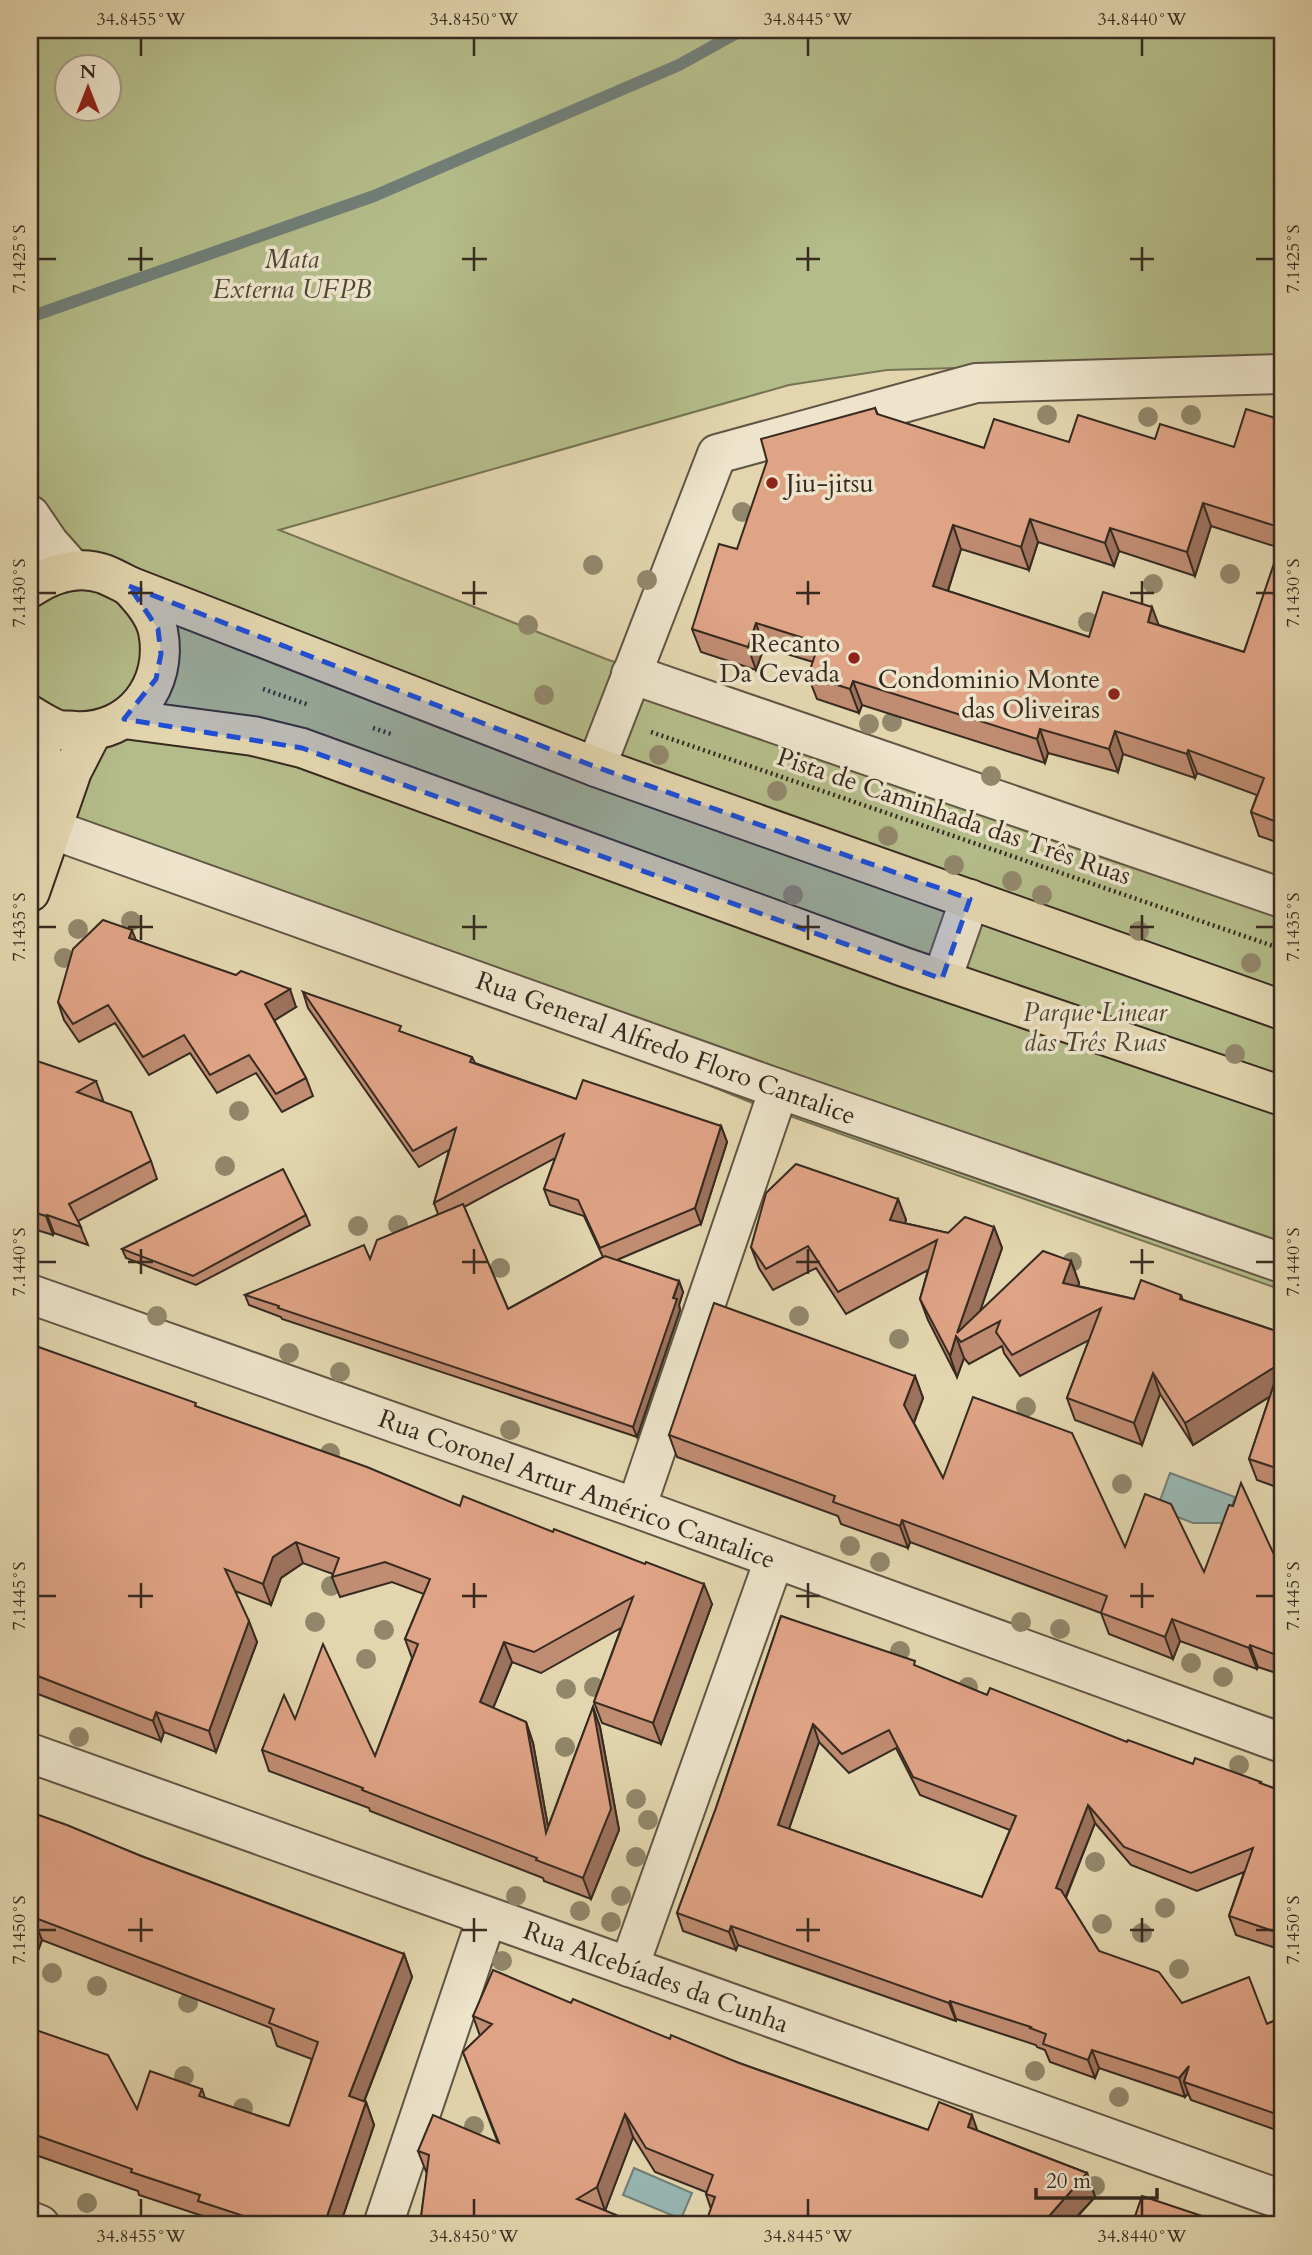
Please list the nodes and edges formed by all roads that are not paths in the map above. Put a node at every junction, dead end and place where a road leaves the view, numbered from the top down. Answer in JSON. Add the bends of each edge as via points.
{"nodes":[{"id":1,"x":1282,"y":374,"type":"edge"},
{"id":2,"x":30,"y":515,"type":"edge"},
{"id":3,"x":73,"y":570,"type":"junction"},
{"id":4,"x":129,"y":586,"type":"junction"},
{"id":5,"x":30,"y":588,"type":"edge"},
{"id":6,"x":631,"y":674,"type":"junction"},
{"id":7,"x":30,"y":715,"type":"edge"},
{"id":8,"x":108,"y":725,"type":"junction"},
{"id":9,"x":596,"y":767,"type":"junction"},
{"id":10,"x":54,"y":818,"type":"junction"},
{"id":11,"x":30,"y":892,"type":"edge"},
{"id":12,"x":1282,"y":898,"type":"edge"},
{"id":13,"x":970,"y":899,"type":"junction"},
{"id":14,"x":942,"y":979,"type":"junction"},
{"id":15,"x":1282,"y":1010,"type":"edge"},
{"id":16,"x":779,"y":1089,"type":"junction"},
{"id":17,"x":1282,"y":1096,"type":"edge"},
{"id":18,"x":1282,"y":1263,"type":"edge"},
{"id":19,"x":30,"y":1294,"type":"edge"},
{"id":20,"x":636,"y":1508,"type":"junction"},
{"id":21,"x":774,"y":1560,"type":"junction"},
{"id":22,"x":1282,"y":1743,"type":"edge"},
{"id":23,"x":30,"y":1753,"type":"edge"},
{"id":24,"x":487,"y":1917,"type":"junction"},
{"id":25,"x":629,"y":1967,"type":"junction"},
{"id":26,"x":1282,"y":2200,"type":"edge"},
{"id":27,"x":30,"y":2221,"type":"edge"},
{"id":28,"x":40,"y":2225,"type":"edge"},
{"id":29,"x":383,"y":2225,"type":"edge"}],
"edges":[{"from":1,"to":6,"type":"street","via":[[976,383],[717,454]]},
{"from":2,"to":3,"type":"street"},
{"from":3,"to":4,"type":"main road","via":[[103,573]]},
{"from":3,"to":5,"type":"main road","via":[[47,577]]},
{"from":4,"to":8,"type":"main road","via":[[147,605],[158,629],[161,654],[156,679],[143,701]]},
{"from":4,"to":9,"type":"main road"},
{"from":6,"to":9,"type":"street"},
{"from":6,"to":12,"type":"street"},
{"from":7,"to":8,"type":"main road","via":[[59,730]]},
{"from":7,"to":10,"type":"main road"},
{"from":8,"to":10,"type":"main road","via":[[72,771]]},
{"from":8,"to":14,"type":"main road","via":[[253,736],[302,748]]},
{"from":9,"to":13,"type":"main road"},
{"from":10,"to":11,"type":"main road"},
{"from":10,"to":16,"type":"street","name":"Rua General Alfredo Floro Cantalice"},
{"from":13,"to":14,"type":"street"},
{"from":13,"to":15,"type":"main road"},
{"from":14,"to":17,"type":"main road"},
{"from":16,"to":18,"type":"street","name":"Rua General Alfredo Floro Cantalice"},
{"from":16,"to":20,"type":"street"},
{"from":19,"to":20,"type":"street","name":"Rua Coronel Artur Américo Cantalice"},
{"from":20,"to":21,"type":"street","name":"Rua Coronel Artur Américo Cantalice"},
{"from":21,"to":22,"type":"street","name":"Rua Coronel Artur Américo Cantalice"},
{"from":21,"to":25,"type":"street"},
{"from":23,"to":24,"type":"street","name":"Rua Alcebíades da Cunha"},
{"from":24,"to":25,"type":"street","name":"Rua Alcebíades da Cunha"},
{"from":24,"to":29,"type":"street"},
{"from":25,"to":26,"type":"street","name":"Rua Alcebíades da Cunha"},
{"from":27,"to":28,"type":"street"}]}
